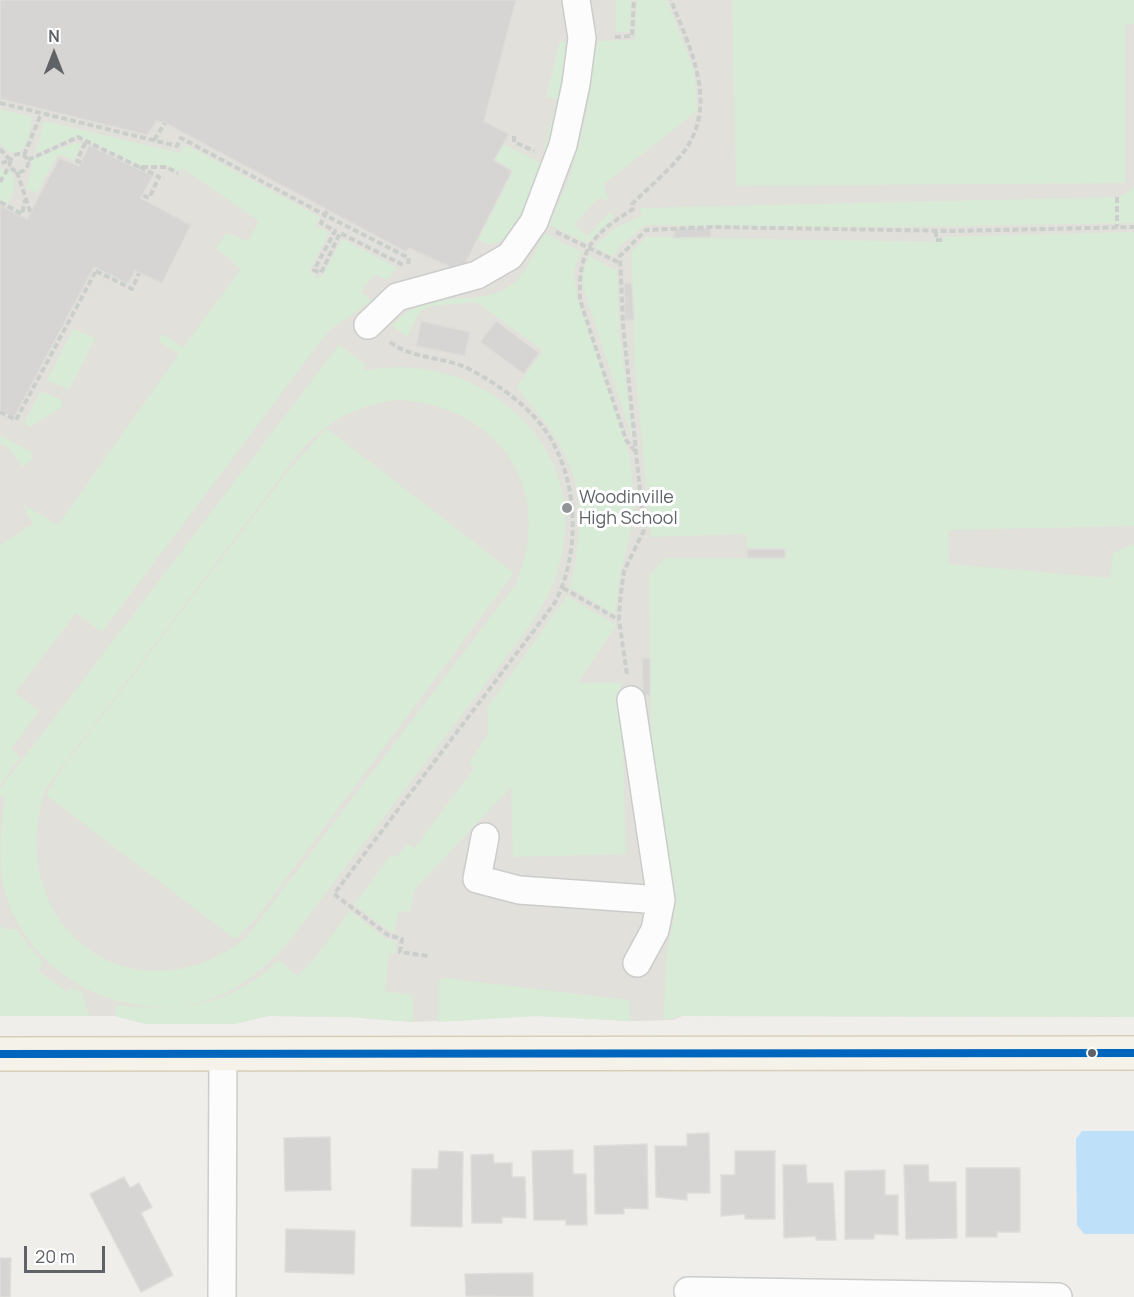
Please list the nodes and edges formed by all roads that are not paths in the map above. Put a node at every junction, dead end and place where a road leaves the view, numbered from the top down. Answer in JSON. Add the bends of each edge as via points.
{"nodes":[{"id":1,"x":576,"y":0,"type":"edge"},
{"id":2,"x":369,"y":325,"type":"road end"},
{"id":3,"x":631,"y":700,"type":"road end"},
{"id":4,"x":485,"y":837,"type":"dead end"},
{"id":5,"x":661,"y":900,"type":"junction"},
{"id":6,"x":637,"y":963,"type":"dead end"},
{"id":7,"x":1134,"y":1053,"type":"edge"},
{"id":8,"x":0,"y":1054,"type":"edge"},
{"id":9,"x":224,"y":1054,"type":"junction"},
{"id":10,"x":688,"y":1291,"type":"dead end"},
{"id":11,"x":222,"y":1295,"type":"dead end"},
{"id":12,"x":1058,"y":1297,"type":"edge"}],
"edges":[{"from":1,"to":2,"type":"street","via":[[582,38],[576,84],[563,145],[534,222],[510,256],[477,275],[397,297]]},
{"from":3,"to":5,"type":"street"},
{"from":4,"to":5,"type":"street","via":[[477,879],[519,890]]},
{"from":5,"to":6,"type":"street","via":[[655,930]]},
{"from":7,"to":9,"type":"main road"},
{"from":8,"to":9,"type":"main road"},
{"from":9,"to":11,"type":"street"},
{"from":10,"to":12,"type":"street"}]}
